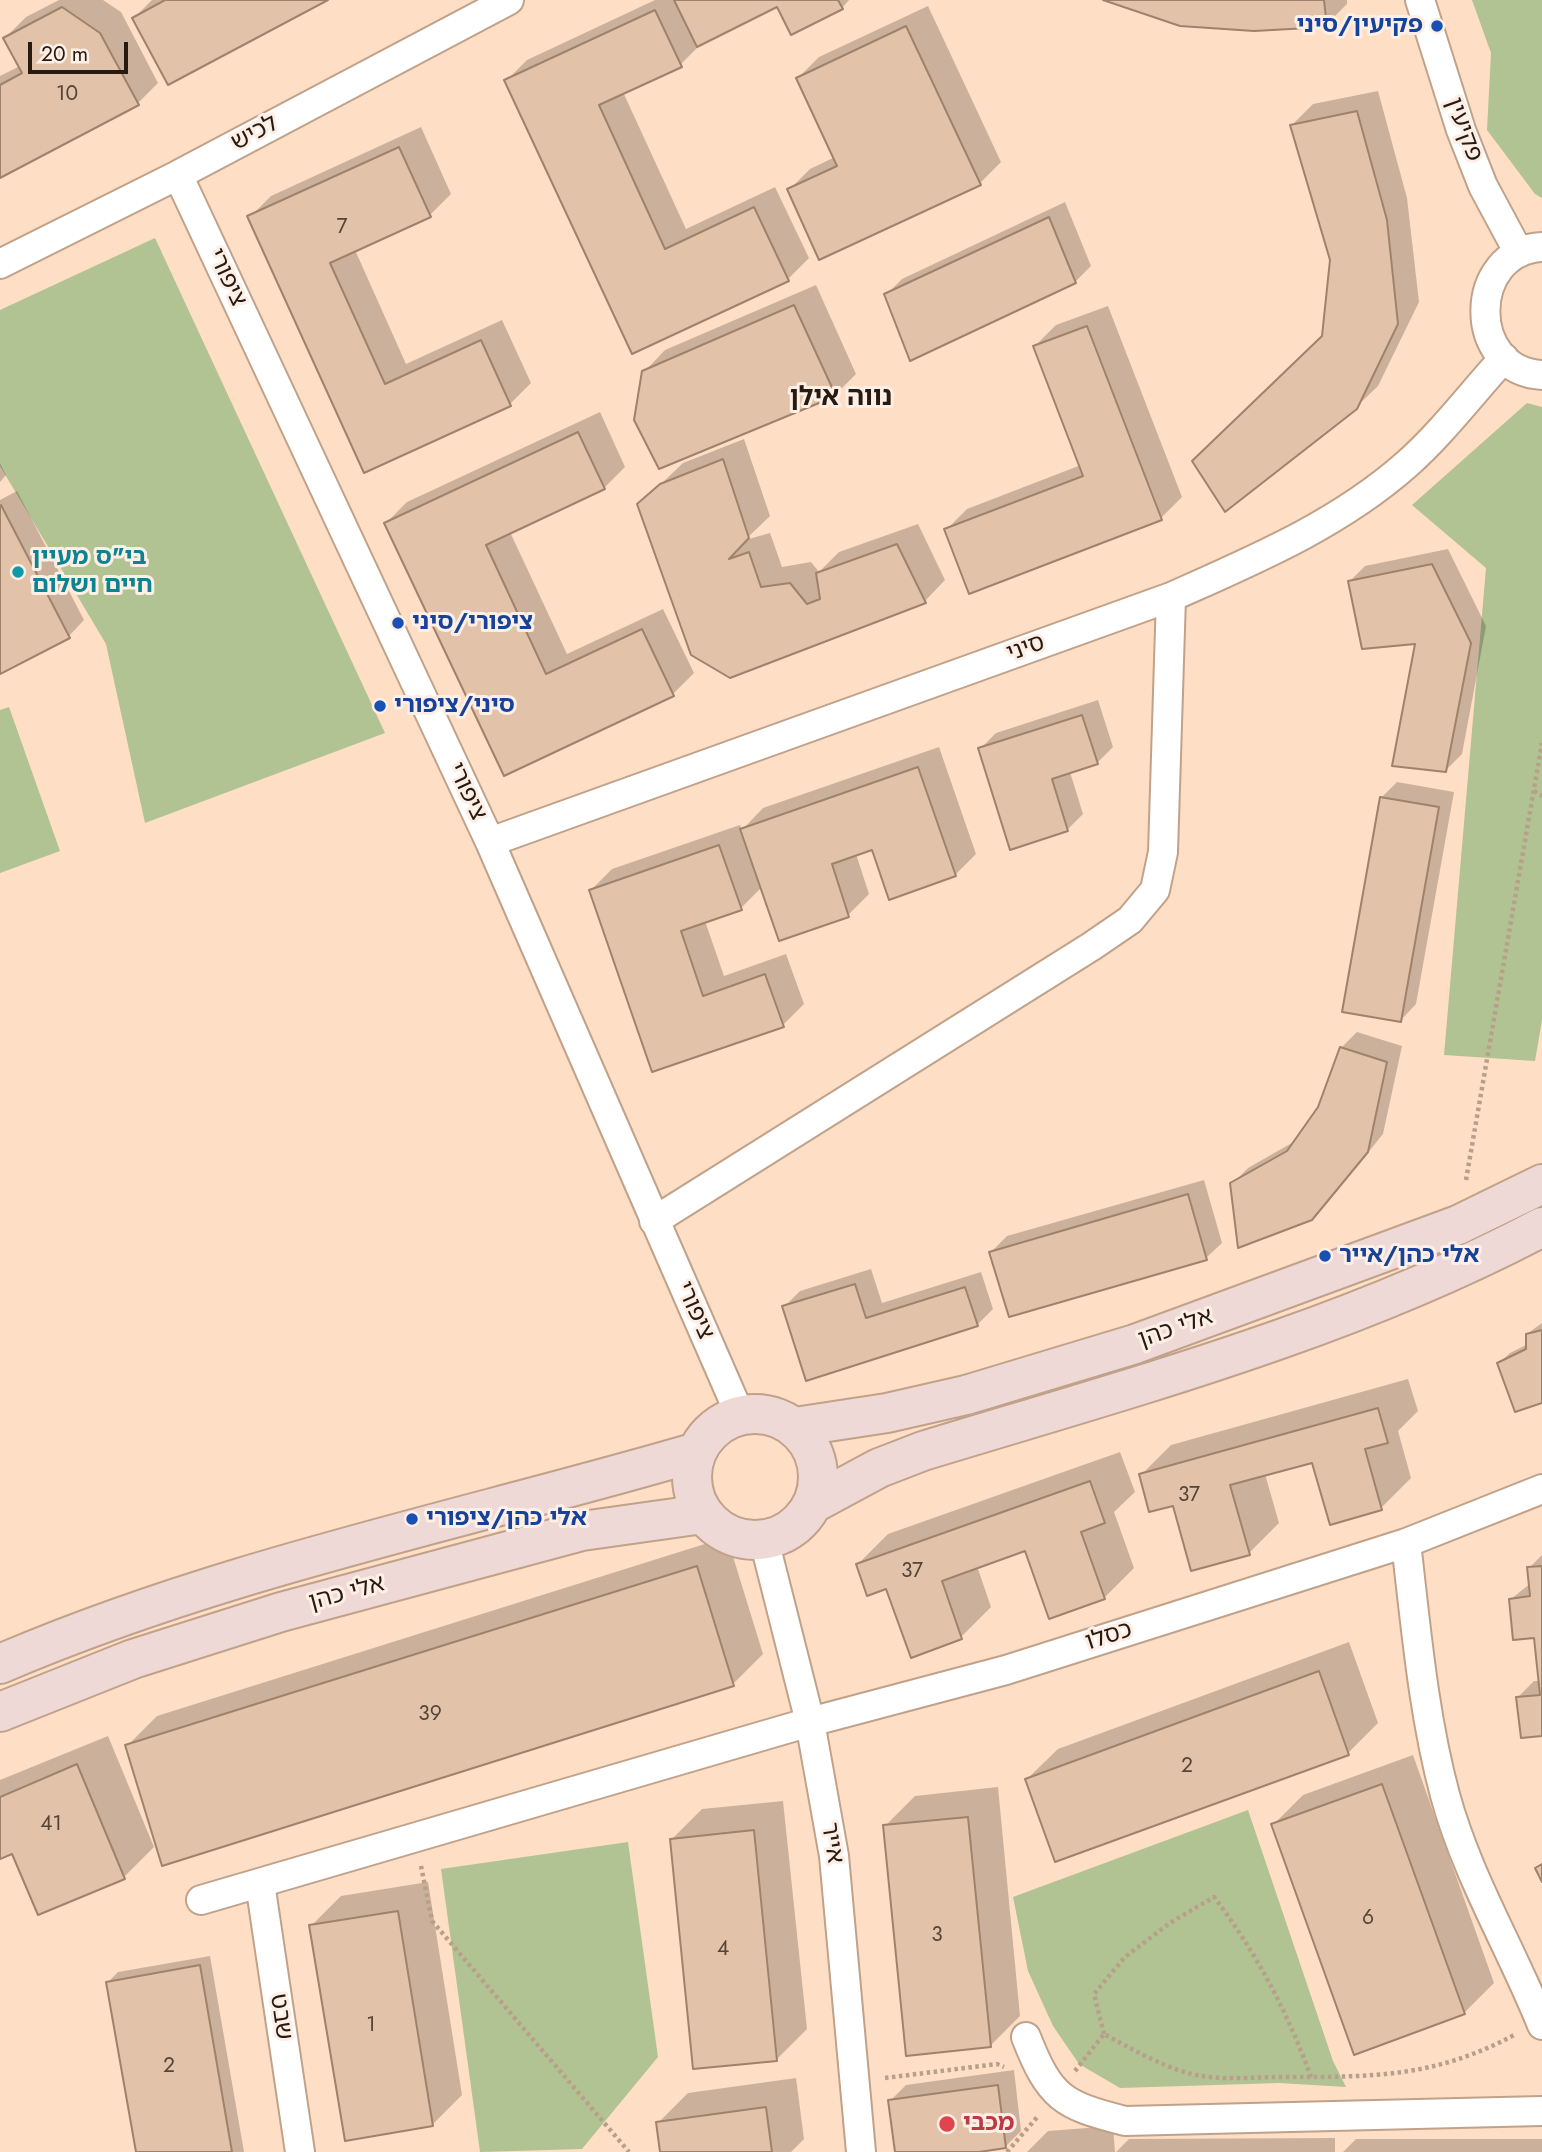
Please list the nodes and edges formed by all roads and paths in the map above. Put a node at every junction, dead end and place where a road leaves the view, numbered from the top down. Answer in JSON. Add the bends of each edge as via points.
{"nodes":[{"id":1,"x":1420,"y":0,"type":"edge"},
{"id":2,"x":494,"y":3,"type":"edge"},
{"id":3,"x":178,"y":175,"type":"junction"},
{"id":4,"x":1530,"y":250,"type":"edge"},
{"id":5,"x":0,"y":264,"type":"edge"},
{"id":6,"x":1504,"y":358,"type":"junction"},
{"id":7,"x":1542,"y":374,"type":"edge"},
{"id":8,"x":1171,"y":597,"type":"junction"},
{"id":9,"x":1542,"y":743,"type":"edge"},
{"id":10,"x":1534,"y":791,"type":"junction"},
{"id":11,"x":1542,"y":796,"type":"edge"},
{"id":12,"x":490,"y":842,"type":"junction"},
{"id":13,"x":1542,"y":1184,"type":"edge"},
{"id":14,"x":654,"y":1221,"type":"junction"},
{"id":15,"x":1458,"y":1225,"type":"junction"},
{"id":16,"x":1542,"y":1227,"type":"edge"},
{"id":17,"x":740,"y":1415,"type":"junction"},
{"id":18,"x":795,"y":1427,"type":"junction"},
{"id":19,"x":697,"y":1452,"type":"junction"},
{"id":20,"x":1542,"y":1489,"type":"edge"},
{"id":21,"x":814,"y":1503,"type":"junction"},
{"id":22,"x":703,"y":1514,"type":"junction"},
{"id":23,"x":764,"y":1541,"type":"junction"},
{"id":24,"x":1406,"y":1543,"type":"junction"},
{"id":25,"x":0,"y":1664,"type":"edge"},
{"id":26,"x":0,"y":1712,"type":"edge"},
{"id":27,"x":810,"y":1722,"type":"junction"},
{"id":28,"x":415,"y":1838,"type":"junction"},
{"id":29,"x":260,"y":1882,"type":"junction"},
{"id":30,"x":201,"y":1900,"type":"dead end"},
{"id":31,"x":1541,"y":2023,"type":"edge"},
{"id":32,"x":1104,"y":2035,"type":"junction"},
{"id":33,"x":1026,"y":2037,"type":"dead end"},
{"id":34,"x":1014,"y":2071,"type":"dead end"},
{"id":35,"x":1311,"y":2077,"type":"junction"},
{"id":36,"x":856,"y":2081,"type":"junction"},
{"id":37,"x":1057,"y":2094,"type":"junction"},
{"id":38,"x":1542,"y":2111,"type":"edge"},
{"id":39,"x":300,"y":2152,"type":"edge"},
{"id":40,"x":629,"y":2152,"type":"edge"},
{"id":41,"x":861,"y":2152,"type":"edge"},
{"id":42,"x":1007,"y":2152,"type":"edge"}],
"edges":[{"from":1,"to":4,"type":"street","name":"פקיעין","via":[[1483,186]]},
{"from":2,"to":3,"type":"street","name":"לכיש"},
{"from":3,"to":5,"type":"street","name":"לכיש"},
{"from":3,"to":12,"type":"street","name":"ציפורי"},
{"from":4,"to":6,"type":"street","via":[[1502,266],[1490,282],[1484,302],[1484,323]]},
{"from":6,"to":7,"type":"street","via":[[1518,368]]},
{"from":6,"to":8,"type":"street","name":"סיני","via":[[1407,464],[1344,513],[1274,551]]},
{"from":8,"to":12,"type":"street","name":"סיני"},
{"from":8,"to":14,"type":"street","via":[[1163,852],[1155,890],[1147,900],[1130,920],[1092,946]]},
{"from":9,"to":10,"type":"path"},
{"from":10,"to":11,"type":"path"},
{"from":10,"to":15,"type":"path"},
{"from":12,"to":14,"type":"street","name":"ציפורי"},
{"from":13,"to":15,"type":"street","name":"אלי כהן"},
{"from":14,"to":17,"type":"street","name":"ציפורי"},
{"from":15,"to":18,"type":"street","name":"אלי כהן","via":[[1135,1344],[966,1395]]},
{"from":16,"to":21,"type":"street","name":"אלי כהן","via":[[1363,1310],[1214,1362],[923,1451],[879,1468]]},
{"from":17,"to":18,"type":"street","via":[[760,1413]]},
{"from":17,"to":19,"type":"street","via":[[708,1435]]},
{"from":18,"to":21,"type":"street","via":[[809,1442],[817,1461]]},
{"from":19,"to":22,"type":"street","via":[[694,1494]]},
{"from":19,"to":25,"type":"street","name":"אלי כהן","via":[[266,1568],[157,1603]]},
{"from":20,"to":24,"type":"street","name":"כסלו"},
{"from":21,"to":23,"type":"street","via":[[802,1521],[785,1534]]},
{"from":22,"to":23,"type":"street","via":[[730,1535]]},
{"from":22,"to":26,"type":"street","name":"אלי כהן","via":[[582,1531],[281,1612],[133,1659]]},
{"from":23,"to":27,"type":"street","name":"אייר"},
{"from":24,"to":27,"type":"street","name":"כסלו","via":[[1006,1670]]},
{"from":24,"to":31,"type":"street","via":[[1424,1694],[1445,1796],[1477,1885]]},
{"from":27,"to":28,"type":"street","name":"כסלו"},
{"from":27,"to":36,"type":"street","name":"אייר","via":[[834,1856]]},
{"from":28,"to":29,"type":"street","name":"כסלו"},
{"from":28,"to":40,"type":"path","via":[[432,1921]]},
{"from":29,"to":30,"type":"street","name":"כסלו"},
{"from":29,"to":39,"type":"street","name":"שבט"},
{"from":31,"to":35,"type":"path","via":[[1462,2060],[1406,2073]]},
{"from":32,"to":35,"type":"path","via":[[1201,2076]]},
{"from":32,"to":35,"type":"path","via":[[1094,1994],[1125,1957],[1214,1897],[1261,1967],[1295,2033]]},
{"from":32,"to":37,"type":"path"},
{"from":33,"to":37,"type":"street"},
{"from":34,"to":36,"type":"path","via":[[997,2064]]},
{"from":36,"to":41,"type":"street","name":"אייר"},
{"from":37,"to":38,"type":"street","via":[[1087,2111],[1125,2121]]},
{"from":37,"to":42,"type":"path"}]}
